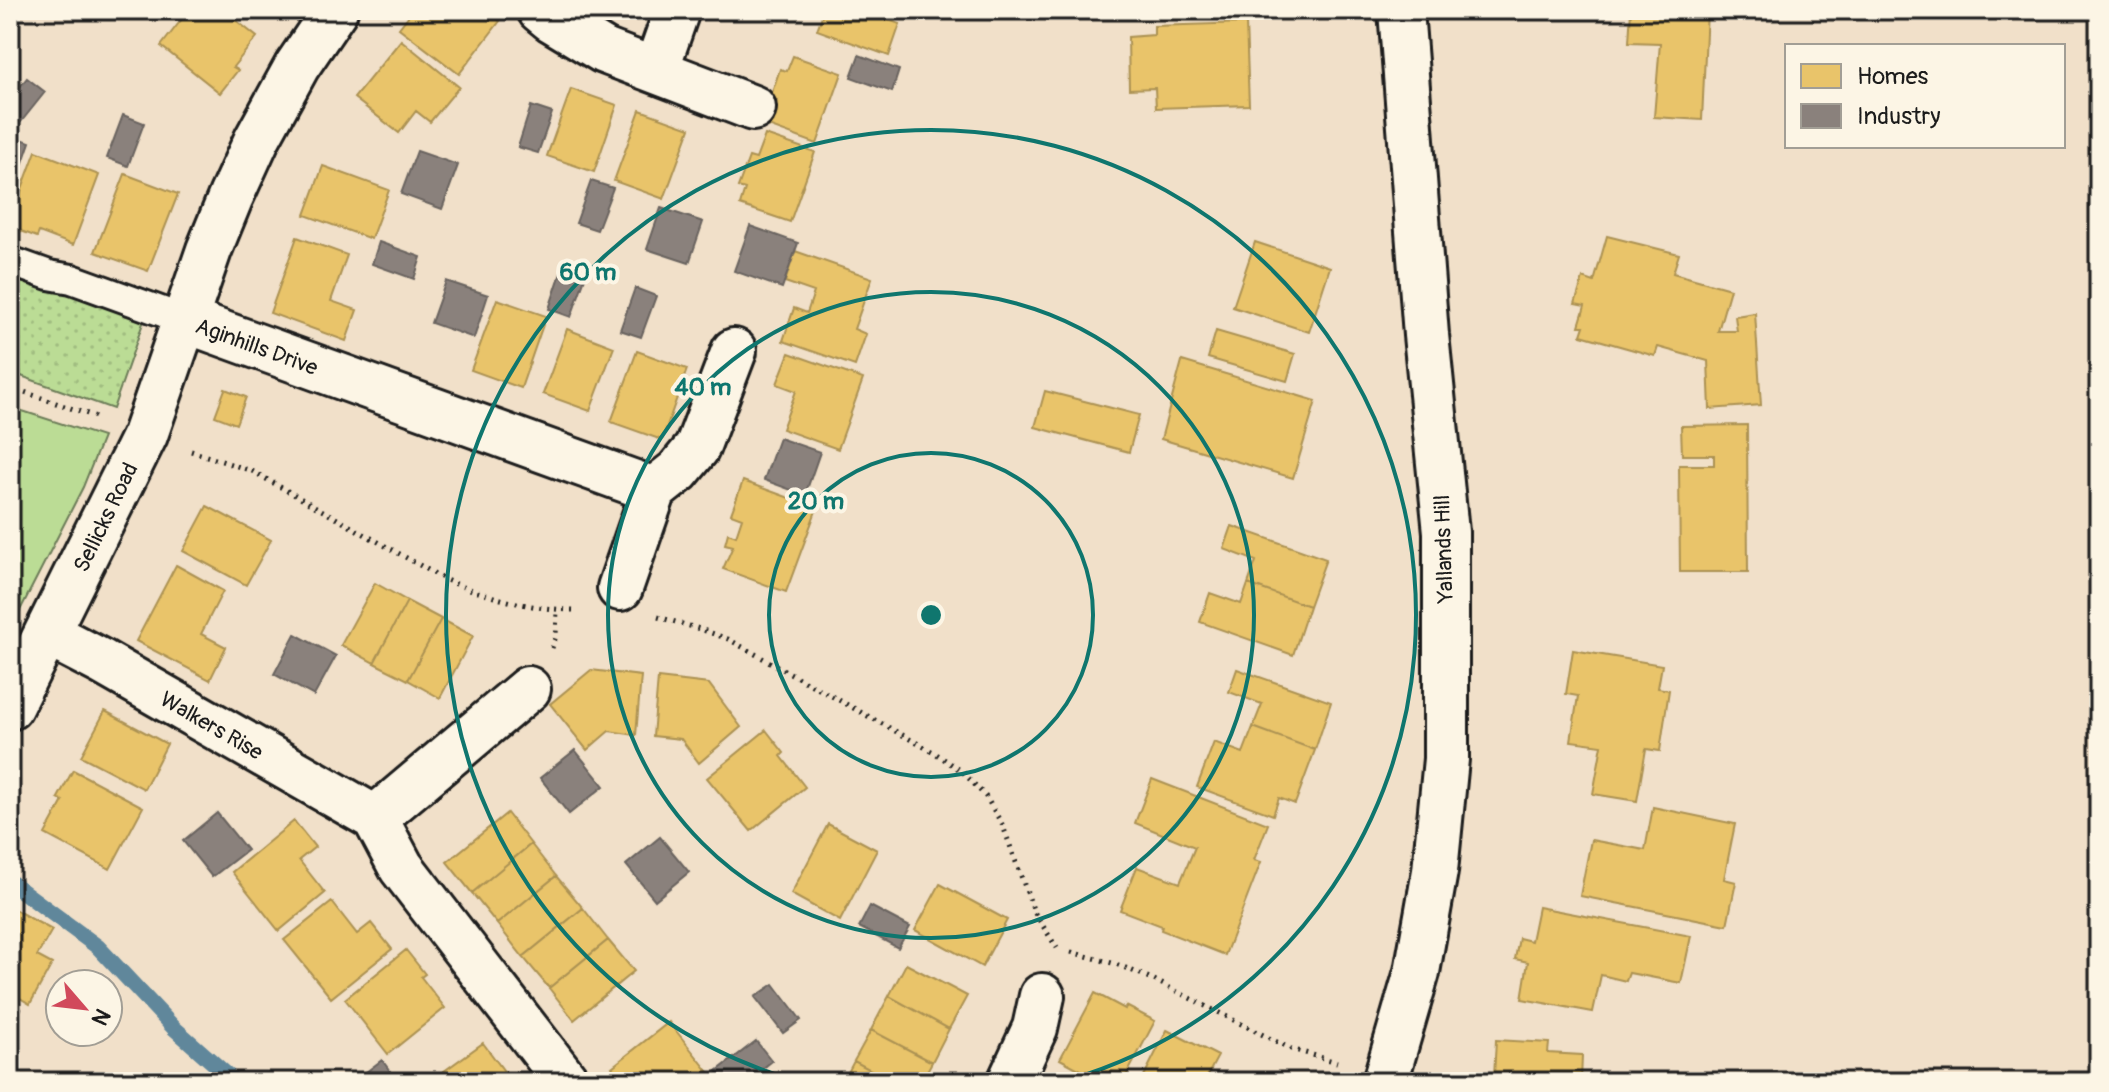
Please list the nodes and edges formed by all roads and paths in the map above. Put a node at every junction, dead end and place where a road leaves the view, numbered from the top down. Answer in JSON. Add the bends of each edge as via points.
{"nodes":[{"id":1,"x":335,"y":10,"type":"edge"},
{"id":2,"x":540,"y":10,"type":"edge"},
{"id":3,"x":677,"y":10,"type":"edge"},
{"id":4,"x":1401,"y":10,"type":"edge"},
{"id":5,"x":656,"y":70,"type":"junction"},
{"id":6,"x":753,"y":108,"type":"dead end"},
{"id":7,"x":10,"y":261,"type":"edge"},
{"id":8,"x":185,"y":320,"type":"junction"},
{"id":9,"x":734,"y":351,"type":"dead end"},
{"id":10,"x":10,"y":387,"type":"edge"},
{"id":11,"x":145,"y":435,"type":"junction"},
{"id":12,"x":654,"y":490,"type":"junction"},
{"id":13,"x":619,"y":605,"type":"junction"},
{"id":14,"x":48,"y":634,"type":"junction"},
{"id":15,"x":528,"y":689,"type":"dead end"},
{"id":16,"x":10,"y":707,"type":"edge"},
{"id":17,"x":375,"y":818,"type":"junction"},
{"id":18,"x":1042,"y":996,"type":"dead end"},
{"id":19,"x":1343,"y":1064,"type":"dead end"},
{"id":20,"x":567,"y":1082,"type":"edge"},
{"id":21,"x":1010,"y":1082,"type":"edge"},
{"id":22,"x":1385,"y":1082,"type":"edge"}],
"edges":[{"from":1,"to":8,"type":"street","name":"Aginhills Drive","via":[[266,120]]},
{"from":2,"to":5,"type":"street","via":[[604,51]]},
{"from":3,"to":5,"type":"street"},
{"from":4,"to":22,"type":"street","name":"Yallands Hill","via":[[1446,532],[1446,759],[1435,871],[1417,972]]},
{"from":5,"to":6,"type":"street"},
{"from":7,"to":8,"type":"lane"},
{"from":8,"to":11,"type":"street","name":"Sellicks Road"},
{"from":8,"to":12,"type":"street","name":"Aginhills Drive"},
{"from":9,"to":12,"type":"street","via":[[697,448]]},
{"from":10,"to":11,"type":"path"},
{"from":11,"to":13,"type":"path","via":[[252,471],[478,593],[557,610]]},
{"from":11,"to":14,"type":"street","name":"Sellicks Road"},
{"from":12,"to":13,"type":"street"},
{"from":13,"to":19,"type":"path","via":[[728,639],[963,772],[1003,826],[1034,912],[1058,949],[1116,964],[1291,1049]]},
{"from":14,"to":16,"type":"street","name":"Sellicks Road"},
{"from":14,"to":17,"type":"street","name":"Walkers Rise"},
{"from":15,"to":17,"type":"street"},
{"from":17,"to":20,"type":"street","via":[[401,867]]},
{"from":18,"to":21,"type":"street","via":[[1035,1028]]}]}
